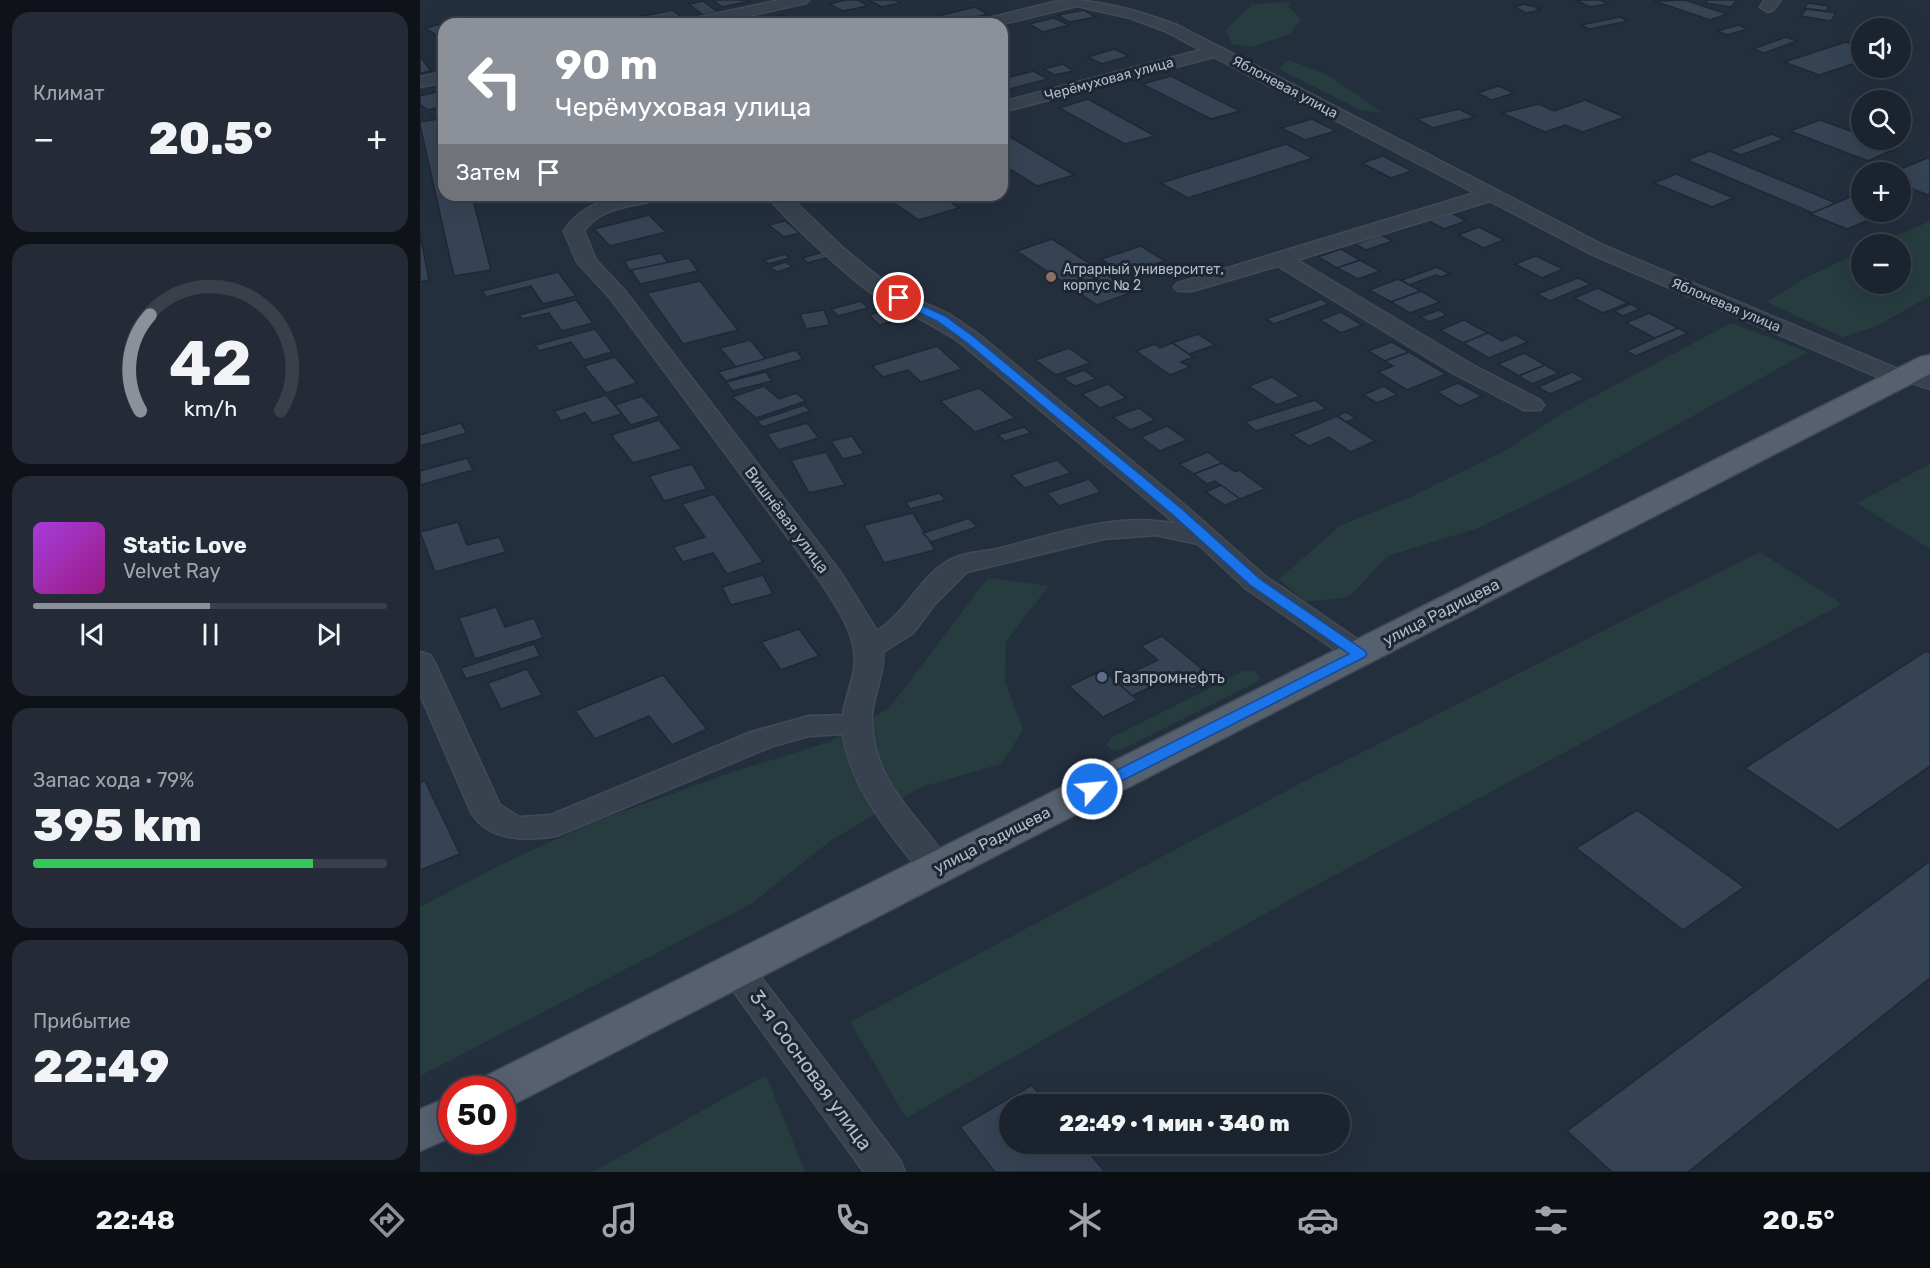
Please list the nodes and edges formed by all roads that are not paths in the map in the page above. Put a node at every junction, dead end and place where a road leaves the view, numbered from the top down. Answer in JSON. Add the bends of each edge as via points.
{"nodes":[{"id":1,"x":801,"y":0,"type":"edge"},
{"id":2,"x":1074,"y":0,"type":"edge"},
{"id":3,"x":718,"y":18,"type":"edge"},
{"id":4,"x":1006,"y":18,"type":"edge"},
{"id":5,"x":1216,"y":51,"type":"junction"},
{"id":6,"x":438,"y":78,"type":"edge"},
{"id":7,"x":420,"y":82,"type":"edge"},
{"id":8,"x":1008,"y":105,"type":"edge"},
{"id":9,"x":1490,"y":195,"type":"junction"},
{"id":10,"x":607,"y":201,"type":"edge"},
{"id":11,"x":630,"y":201,"type":"edge"},
{"id":12,"x":783,"y":201,"type":"edge"},
{"id":13,"x":1283,"y":260,"type":"junction"},
{"id":14,"x":1185,"y":287,"type":"dead end"},
{"id":15,"x":1917,"y":374,"type":"edge"},
{"id":16,"x":1532,"y":405,"type":"dead end"},
{"id":17,"x":1206,"y":538,"type":"junction"},
{"id":18,"x":869,"y":648,"type":"junction"},
{"id":19,"x":1359,"y":654,"type":"junction"},
{"id":20,"x":420,"y":661,"type":"edge"},
{"id":21,"x":857,"y":724,"type":"junction"},
{"id":22,"x":936,"y":868,"type":"junction"},
{"id":23,"x":736,"y":969,"type":"junction"},
{"id":24,"x":516,"y":1082,"type":"edge"},
{"id":25,"x":438,"y":1122,"type":"edge"},
{"id":26,"x":420,"y":1131,"type":"edge"},
{"id":27,"x":886,"y":1172,"type":"edge"}],
"edges":[{"from":1,"to":3,"type":"street"},
{"from":2,"to":4,"type":"street"},
{"from":2,"to":5,"type":"street","name":"Яблоневая улица","via":[[1155,21]]},
{"from":5,"to":8,"type":"street","name":"Черёмуховая улица"},
{"from":5,"to":9,"type":"street","name":"Яблоневая улица"},
{"from":6,"to":7,"type":"street"},
{"from":9,"to":13,"type":"street"},
{"from":9,"to":15,"type":"street","name":"Яблоневая улица","via":[[1598,250]]},
{"from":10,"to":11,"type":"street"},
{"from":10,"to":18,"type":"street","name":"Вишнёвая улица","via":[[578,222],[574,231],[587,262],[618,295],[832,579],[860,624]]},
{"from":12,"to":17,"type":"street","via":[[886,293],[941,319],[970,339]]},
{"from":13,"to":14,"type":"street"},
{"from":13,"to":16,"type":"street","via":[[1461,368]]},
{"from":15,"to":19,"type":"main road","name":"улица Радищева"},
{"from":17,"to":18,"type":"street","via":[[1156,527],[1102,531],[958,566],[925,598],[903,627]]},
{"from":17,"to":19,"type":"street","via":[[1255,582]]},
{"from":18,"to":21,"type":"street","name":"Вишнёвая улица"},
{"from":19,"to":22,"type":"main road","name":"улица Радищева"},
{"from":20,"to":21,"type":"street","via":[[487,812],[502,825],[527,830],[556,825],[762,740],[809,726]]},
{"from":21,"to":22,"type":"street","name":"Вишнёвая улица","via":[[864,760],[893,816]]},
{"from":22,"to":23,"type":"main road","name":"улица Радищева"},
{"from":23,"to":24,"type":"main road","name":"улица Радищева"},
{"from":23,"to":27,"type":"street","name":"3-я Сосновая улица"},
{"from":25,"to":26,"type":"main road"}]}
